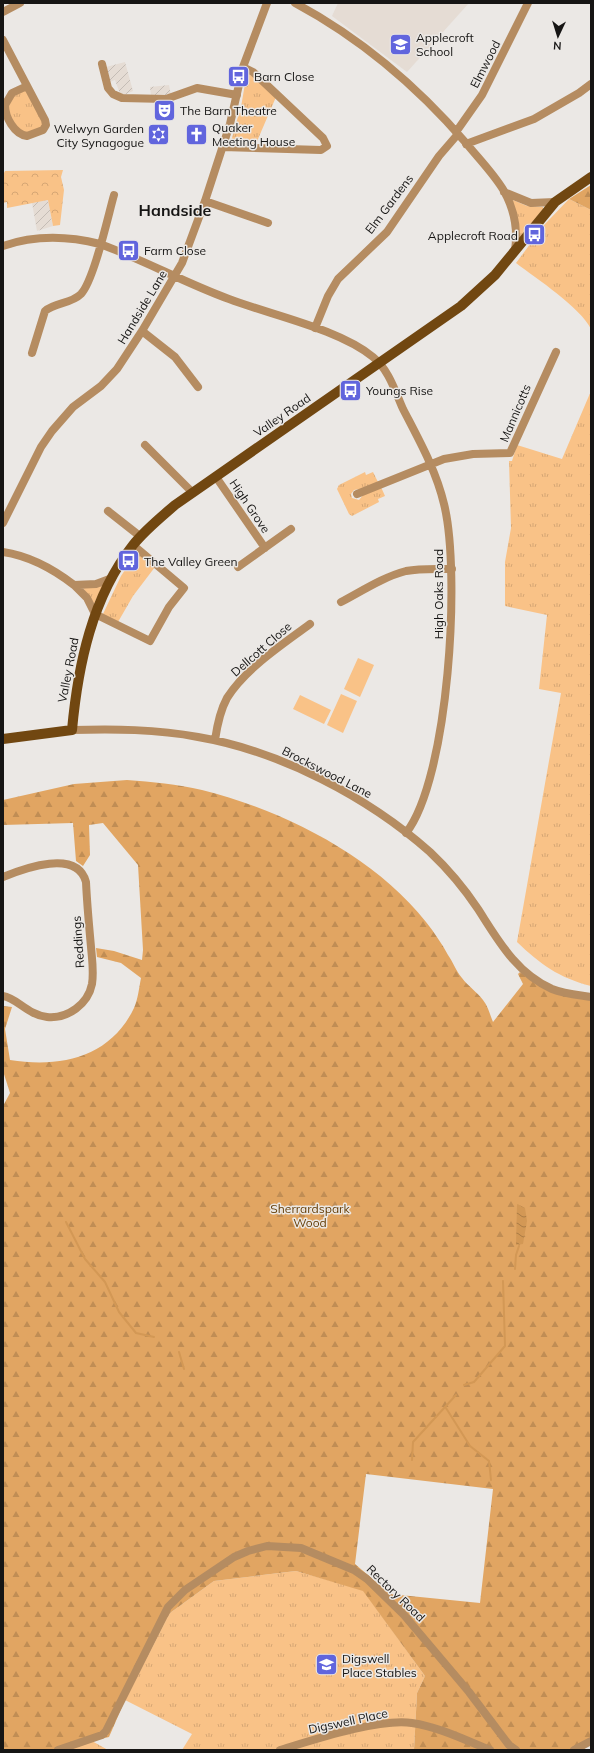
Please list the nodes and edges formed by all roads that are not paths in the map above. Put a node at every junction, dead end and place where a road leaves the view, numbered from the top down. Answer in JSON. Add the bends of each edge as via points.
{"nodes":[{"id":1,"x":20,"y":3,"type":"edge"},
{"id":2,"x":267,"y":3,"type":"edge"},
{"id":3,"x":295,"y":3,"type":"edge"},
{"id":4,"x":528,"y":3,"type":"edge"},
{"id":5,"x":3,"y":12,"type":"edge"},
{"id":6,"x":3,"y":40,"type":"edge"},
{"id":7,"x":102,"y":64,"type":"dead end"},
{"id":8,"x":243,"y":67,"type":"junction"},
{"id":9,"x":591,"y":84,"type":"edge"},
{"id":10,"x":27,"y":86,"type":"junction"},
{"id":11,"x":237,"y":95,"type":"junction"},
{"id":12,"x":457,"y":133,"type":"junction"},
{"id":13,"x":466,"y":144,"type":"junction"},
{"id":14,"x":223,"y":147,"type":"junction"},
{"id":15,"x":591,"y":177,"type":"edge"},
{"id":16,"x":504,"y":192,"type":"junction"},
{"id":17,"x":114,"y":195,"type":"dead end"},
{"id":18,"x":205,"y":201,"type":"junction"},
{"id":19,"x":555,"y":202,"type":"junction"},
{"id":20,"x":268,"y":223,"type":"dead end"},
{"id":21,"x":100,"y":244,"type":"junction"},
{"id":22,"x":3,"y":246,"type":"edge"},
{"id":23,"x":515,"y":250,"type":"junction"},
{"id":24,"x":175,"y":275,"type":"junction"},
{"id":25,"x":315,"y":328,"type":"junction"},
{"id":26,"x":142,"y":331,"type":"junction"},
{"id":27,"x":556,"y":352,"type":"dead end"},
{"id":28,"x":32,"y":353,"type":"dead end"},
{"id":29,"x":379,"y":363,"type":"junction"},
{"id":30,"x":198,"y":388,"type":"dead end"},
{"id":31,"x":145,"y":445,"type":"dead end"},
{"id":32,"x":430,"y":464,"type":"junction"},
{"id":33,"x":216,"y":477,"type":"junction"},
{"id":34,"x":193,"y":493,"type":"junction"},
{"id":35,"x":357,"y":494,"type":"dead end"},
{"id":36,"x":108,"y":511,"type":"dead end"},
{"id":37,"x":3,"y":523,"type":"edge"},
{"id":38,"x":292,"y":529,"type":"dead end"},
{"id":39,"x":141,"y":537,"type":"junction"},
{"id":40,"x":133,"y":545,"type":"junction"},
{"id":41,"x":265,"y":548,"type":"junction"},
{"id":42,"x":3,"y":552,"type":"edge"},
{"id":43,"x":238,"y":567,"type":"dead end"},
{"id":44,"x":452,"y":569,"type":"junction"},
{"id":45,"x":112,"y":578,"type":"junction"},
{"id":46,"x":74,"y":585,"type":"junction"},
{"id":47,"x":341,"y":602,"type":"dead end"},
{"id":48,"x":95,"y":614,"type":"junction"},
{"id":49,"x":310,"y":624,"type":"dead end"},
{"id":50,"x":72,"y":730,"type":"junction"},
{"id":51,"x":3,"y":739,"type":"edge"},
{"id":52,"x":214,"y":740,"type":"junction"},
{"id":53,"x":406,"y":833,"type":"junction"},
{"id":54,"x":3,"y":877,"type":"edge"},
{"id":55,"x":3,"y":996,"type":"edge"},
{"id":56,"x":591,"y":997,"type":"edge"},
{"id":57,"x":589,"y":1745,"type":"edge"},
{"id":58,"x":58,"y":1750,"type":"edge"},
{"id":59,"x":280,"y":1750,"type":"edge"},
{"id":60,"x":490,"y":1750,"type":"edge"},
{"id":61,"x":516,"y":1750,"type":"edge"},
{"id":62,"x":574,"y":1750,"type":"edge"}],
"edges":[{"from":1,"to":5,"type":"street"},
{"from":2,"to":8,"type":"street","name":"Handside Lane"},
{"from":3,"to":12,"type":"street","via":[[332,24],[380,58],[420,93]]},
{"from":4,"to":12,"type":"street","name":"Elmwood","via":[[482,95]]},
{"from":6,"to":10,"type":"street"},
{"from":7,"to":11,"type":"street","via":[[108,88],[122,98],[166,99],[197,88]]},
{"from":8,"to":11,"type":"street","name":"Handside Lane"},
{"from":8,"to":14,"type":"street","via":[[253,72],[323,138],[327,146],[321,150]]},
{"from":9,"to":13,"type":"street","via":[[534,119]]},
{"from":10,"to":10,"type":"street","via":[[46,125],[43,130],[27,136],[16,131],[6,113],[5,105],[12,93]]},
{"from":11,"to":14,"type":"street","name":"Handside Lane"},
{"from":12,"to":13,"type":"street"},
{"from":12,"to":25,"type":"street","name":"Elm Gardens","via":[[387,232],[338,279]]},
{"from":13,"to":16,"type":"street"},
{"from":14,"to":18,"type":"street","name":"Handside Lane"},
{"from":15,"to":19,"type":"main road","name":"Valley Road"},
{"from":16,"to":19,"type":"street","via":[[531,203]]},
{"from":16,"to":23,"type":"street","via":[[516,228]]},
{"from":17,"to":21,"type":"street"},
{"from":18,"to":20,"type":"street"},
{"from":18,"to":24,"type":"street","name":"Handside Lane","via":[[187,251]]},
{"from":19,"to":23,"type":"main road","name":"Valley Road"},
{"from":21,"to":22,"type":"street","via":[[58,237],[33,239]]},
{"from":21,"to":24,"type":"street"},
{"from":21,"to":28,"type":"street","via":[[85,288],[75,298],[46,311]]},
{"from":23,"to":29,"type":"main road","name":"Valley Road","via":[[480,290]]},
{"from":24,"to":25,"type":"street","via":[[227,298]]},
{"from":24,"to":26,"type":"street","name":"Handside Lane"},
{"from":25,"to":29,"type":"street","via":[[356,347]]},
{"from":26,"to":30,"type":"street","via":[[175,357]]},
{"from":26,"to":37,"type":"street","name":"Handside Lane","via":[[127,356],[109,378],[73,406],[52,430]]},
{"from":27,"to":32,"type":"street","name":"Mannicotts","via":[[510,453],[466,455]]},
{"from":29,"to":32,"type":"street","name":"High Oaks Road","via":[[392,384]]},
{"from":29,"to":33,"type":"main road","name":"Valley Road"},
{"from":31,"to":34,"type":"street"},
{"from":32,"to":35,"type":"street"},
{"from":32,"to":44,"type":"street","name":"High Oaks Road","via":[[444,505]]},
{"from":33,"to":34,"type":"main road","name":"Valley Road"},
{"from":33,"to":41,"type":"street","name":"High Grove"},
{"from":34,"to":39,"type":"main road","name":"Valley Road","via":[[161,517]]},
{"from":36,"to":39,"type":"street"},
{"from":38,"to":41,"type":"street","name":"High Grove"},
{"from":39,"to":40,"type":"main road","name":"Valley Road"},
{"from":40,"to":45,"type":"main road","name":"Valley Road"},
{"from":40,"to":48,"type":"street","via":[[184,588],[169,607],[150,641]]},
{"from":41,"to":43,"type":"street","name":"High Grove"},
{"from":42,"to":46,"type":"street","via":[[32,559],[57,572]]},
{"from":44,"to":47,"type":"street","via":[[420,569],[397,574]]},
{"from":44,"to":53,"type":"street","name":"High Oaks Road","via":[[449,647],[441,720],[427,788],[415,820]]},
{"from":45,"to":46,"type":"street","via":[[90,585]]},
{"from":45,"to":48,"type":"main road","name":"Valley Road"},
{"from":46,"to":48,"type":"street","via":[[87,598]]},
{"from":48,"to":50,"type":"main road","name":"Valley Road","via":[[80,668]]},
{"from":49,"to":52,"type":"street","name":"Dellcott Close","via":[[253,669],[233,690],[222,709]]},
{"from":50,"to":51,"type":"main road"},
{"from":50,"to":52,"type":"street","name":"Brockswood Lane","via":[[145,731]]},
{"from":52,"to":53,"type":"street","name":"Brockswood Lane","via":[[271,758],[334,786]]},
{"from":53,"to":56,"type":"street","name":"Brockswood Lane","via":[[461,885],[504,950],[525,972],[552,989]]},
{"from":54,"to":55,"type":"street","name":"Reddings","via":[[41,865],[68,864],[80,870],[86,882],[92,978],[89,992],[83,1002],[70,1013],[56,1017],[33,1014]]},
{"from":57,"to":62,"type":"street"},
{"from":58,"to":61,"type":"street","name":"Rectory Road","via":[[102,1735],[106,1731],[168,1607],[185,1590],[234,1557],[248,1550],[266,1546],[301,1548],[354,1570],[367,1579],[404,1615],[469,1692],[509,1745]]},
{"from":59,"to":60,"type":"street","name":"Digswell Place","via":[[382,1724],[412,1723]]}]}
